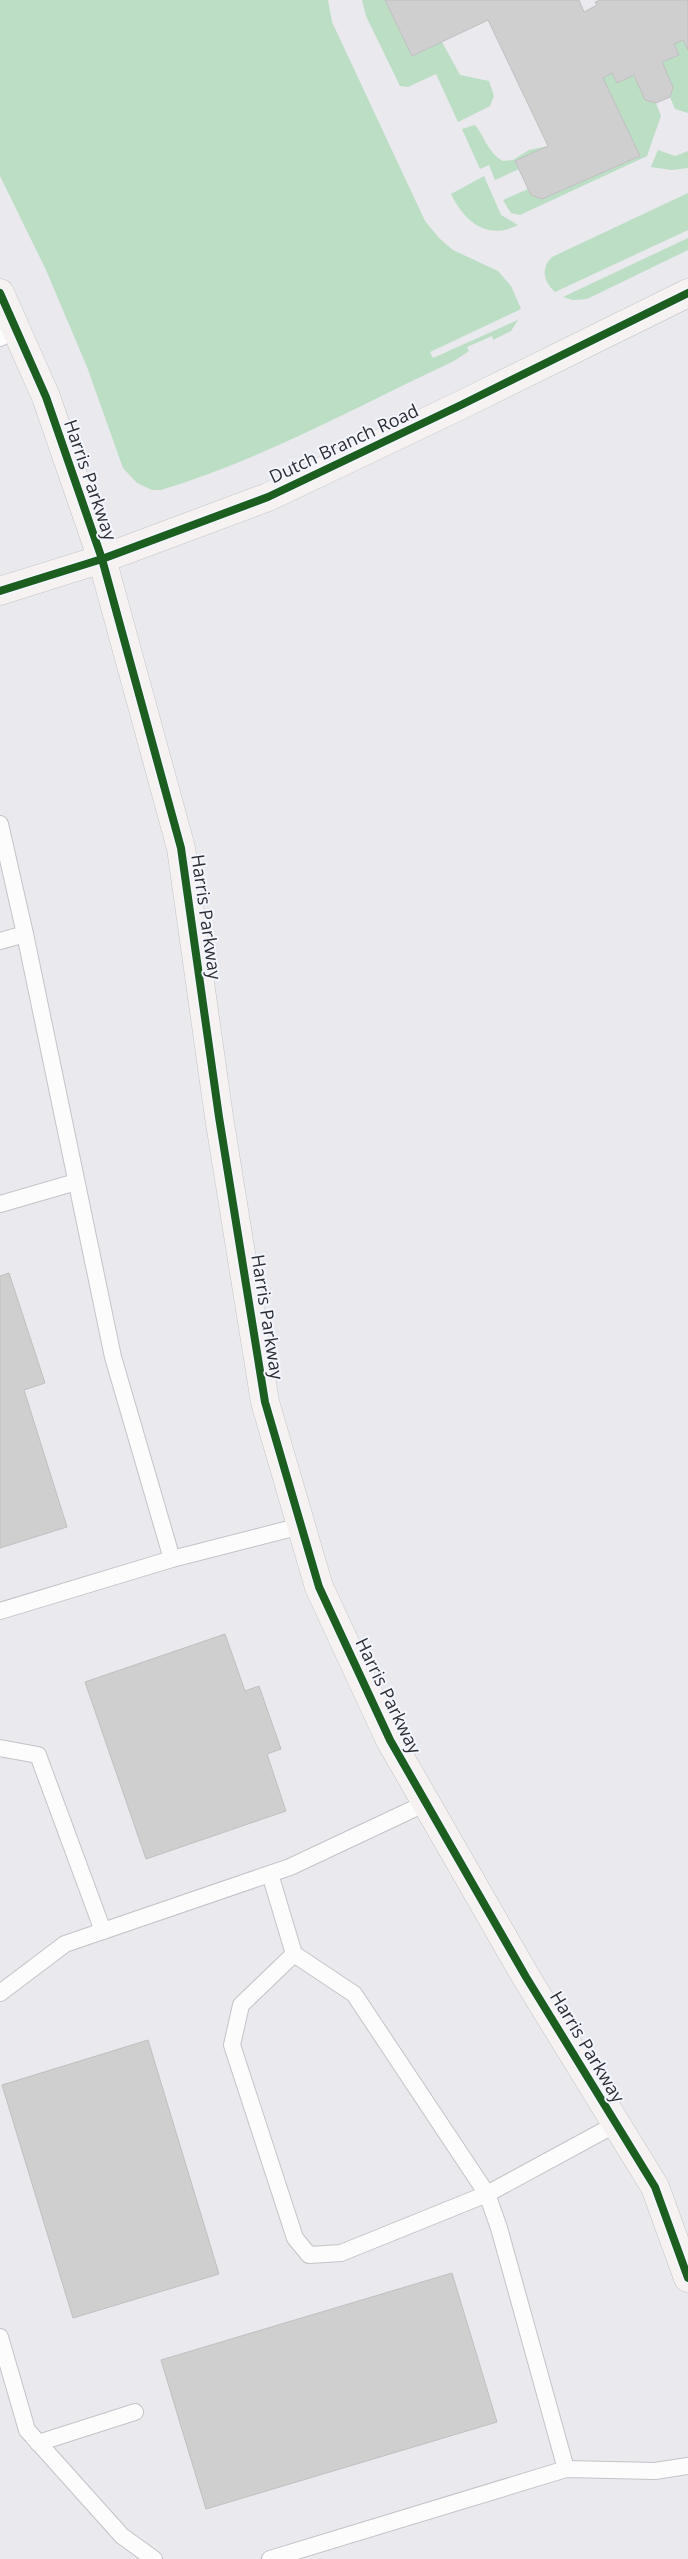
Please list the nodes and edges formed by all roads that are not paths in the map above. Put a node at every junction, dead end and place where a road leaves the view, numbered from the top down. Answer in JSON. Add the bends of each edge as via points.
{"nodes":[{"id":1,"x":0,"y":293,"type":"edge"},
{"id":2,"x":688,"y":293,"type":"edge"},
{"id":3,"x":8,"y":334,"type":"edge"},
{"id":4,"x":102,"y":559,"type":"junction"},
{"id":5,"x":0,"y":591,"type":"edge"},
{"id":6,"x":0,"y":824,"type":"edge"},
{"id":7,"x":25,"y":934,"type":"junction"},
{"id":8,"x":0,"y":941,"type":"edge"},
{"id":9,"x":76,"y":1182,"type":"junction"},
{"id":10,"x":0,"y":1204,"type":"edge"},
{"id":11,"x":301,"y":1526,"type":"junction"},
{"id":12,"x":172,"y":1559,"type":"junction"},
{"id":13,"x":0,"y":1611,"type":"edge"},
{"id":14,"x":0,"y":1748,"type":"edge"},
{"id":15,"x":426,"y":1803,"type":"junction"},
{"id":16,"x":270,"y":1874,"type":"junction"},
{"id":17,"x":103,"y":1931,"type":"junction"},
{"id":18,"x":294,"y":1954,"type":"junction"},
{"id":19,"x":0,"y":1993,"type":"edge"},
{"id":20,"x":616,"y":2124,"type":"junction"},
{"id":21,"x":487,"y":2194,"type":"junction"},
{"id":22,"x":688,"y":2278,"type":"edge"},
{"id":23,"x":0,"y":2337,"type":"edge"},
{"id":24,"x":135,"y":2412,"type":"dead end"},
{"id":25,"x":38,"y":2443,"type":"junction"},
{"id":26,"x":688,"y":2466,"type":"edge"},
{"id":27,"x":566,"y":2469,"type":"junction"},
{"id":28,"x":154,"y":2559,"type":"edge"},
{"id":29,"x":270,"y":2559,"type":"edge"}],
"edges":[{"from":1,"to":3,"type":"street","name":"Harris Parkway"},
{"from":2,"to":4,"type":"street","name":"Dutch Branch Road","via":[[268,497]]},
{"from":3,"to":4,"type":"street","name":"Harris Parkway","via":[[46,397]]},
{"from":4,"to":5,"type":"street","name":"Dutch Branch Road"},
{"from":4,"to":11,"type":"street","name":"Harris Parkway","via":[[181,848],[219,1117],[265,1402]]},
{"from":6,"to":7,"type":"lane"},
{"from":7,"to":8,"type":"lane"},
{"from":7,"to":9,"type":"lane"},
{"from":9,"to":10,"type":"lane"},
{"from":9,"to":12,"type":"lane","via":[[113,1357]]},
{"from":11,"to":12,"type":"lane"},
{"from":11,"to":15,"type":"street","name":"Harris Parkway","via":[[318,1587],[390,1740]]},
{"from":12,"to":13,"type":"lane"},
{"from":14,"to":17,"type":"lane","via":[[38,1755]]},
{"from":15,"to":16,"type":"lane","via":[[290,1868]]},
{"from":15,"to":20,"type":"street","name":"Harris Parkway","via":[[526,1977]]},
{"from":16,"to":17,"type":"lane"},
{"from":16,"to":18,"type":"lane"},
{"from":17,"to":19,"type":"lane","via":[[65,1944]]},
{"from":18,"to":21,"type":"lane","via":[[354,1994]]},
{"from":18,"to":21,"type":"lane","via":[[241,2005],[232,2045],[295,2238],[309,2255],[341,2253]]},
{"from":20,"to":21,"type":"lane"},
{"from":20,"to":22,"type":"street","name":"Harris Parkway","via":[[655,2187]]},
{"from":21,"to":27,"type":"lane"},
{"from":23,"to":25,"type":"lane","via":[[27,2430]]},
{"from":24,"to":25,"type":"lane"},
{"from":25,"to":28,"type":"lane","via":[[122,2536]]},
{"from":26,"to":27,"type":"lane","via":[[654,2471]]},
{"from":27,"to":29,"type":"lane"}]}
